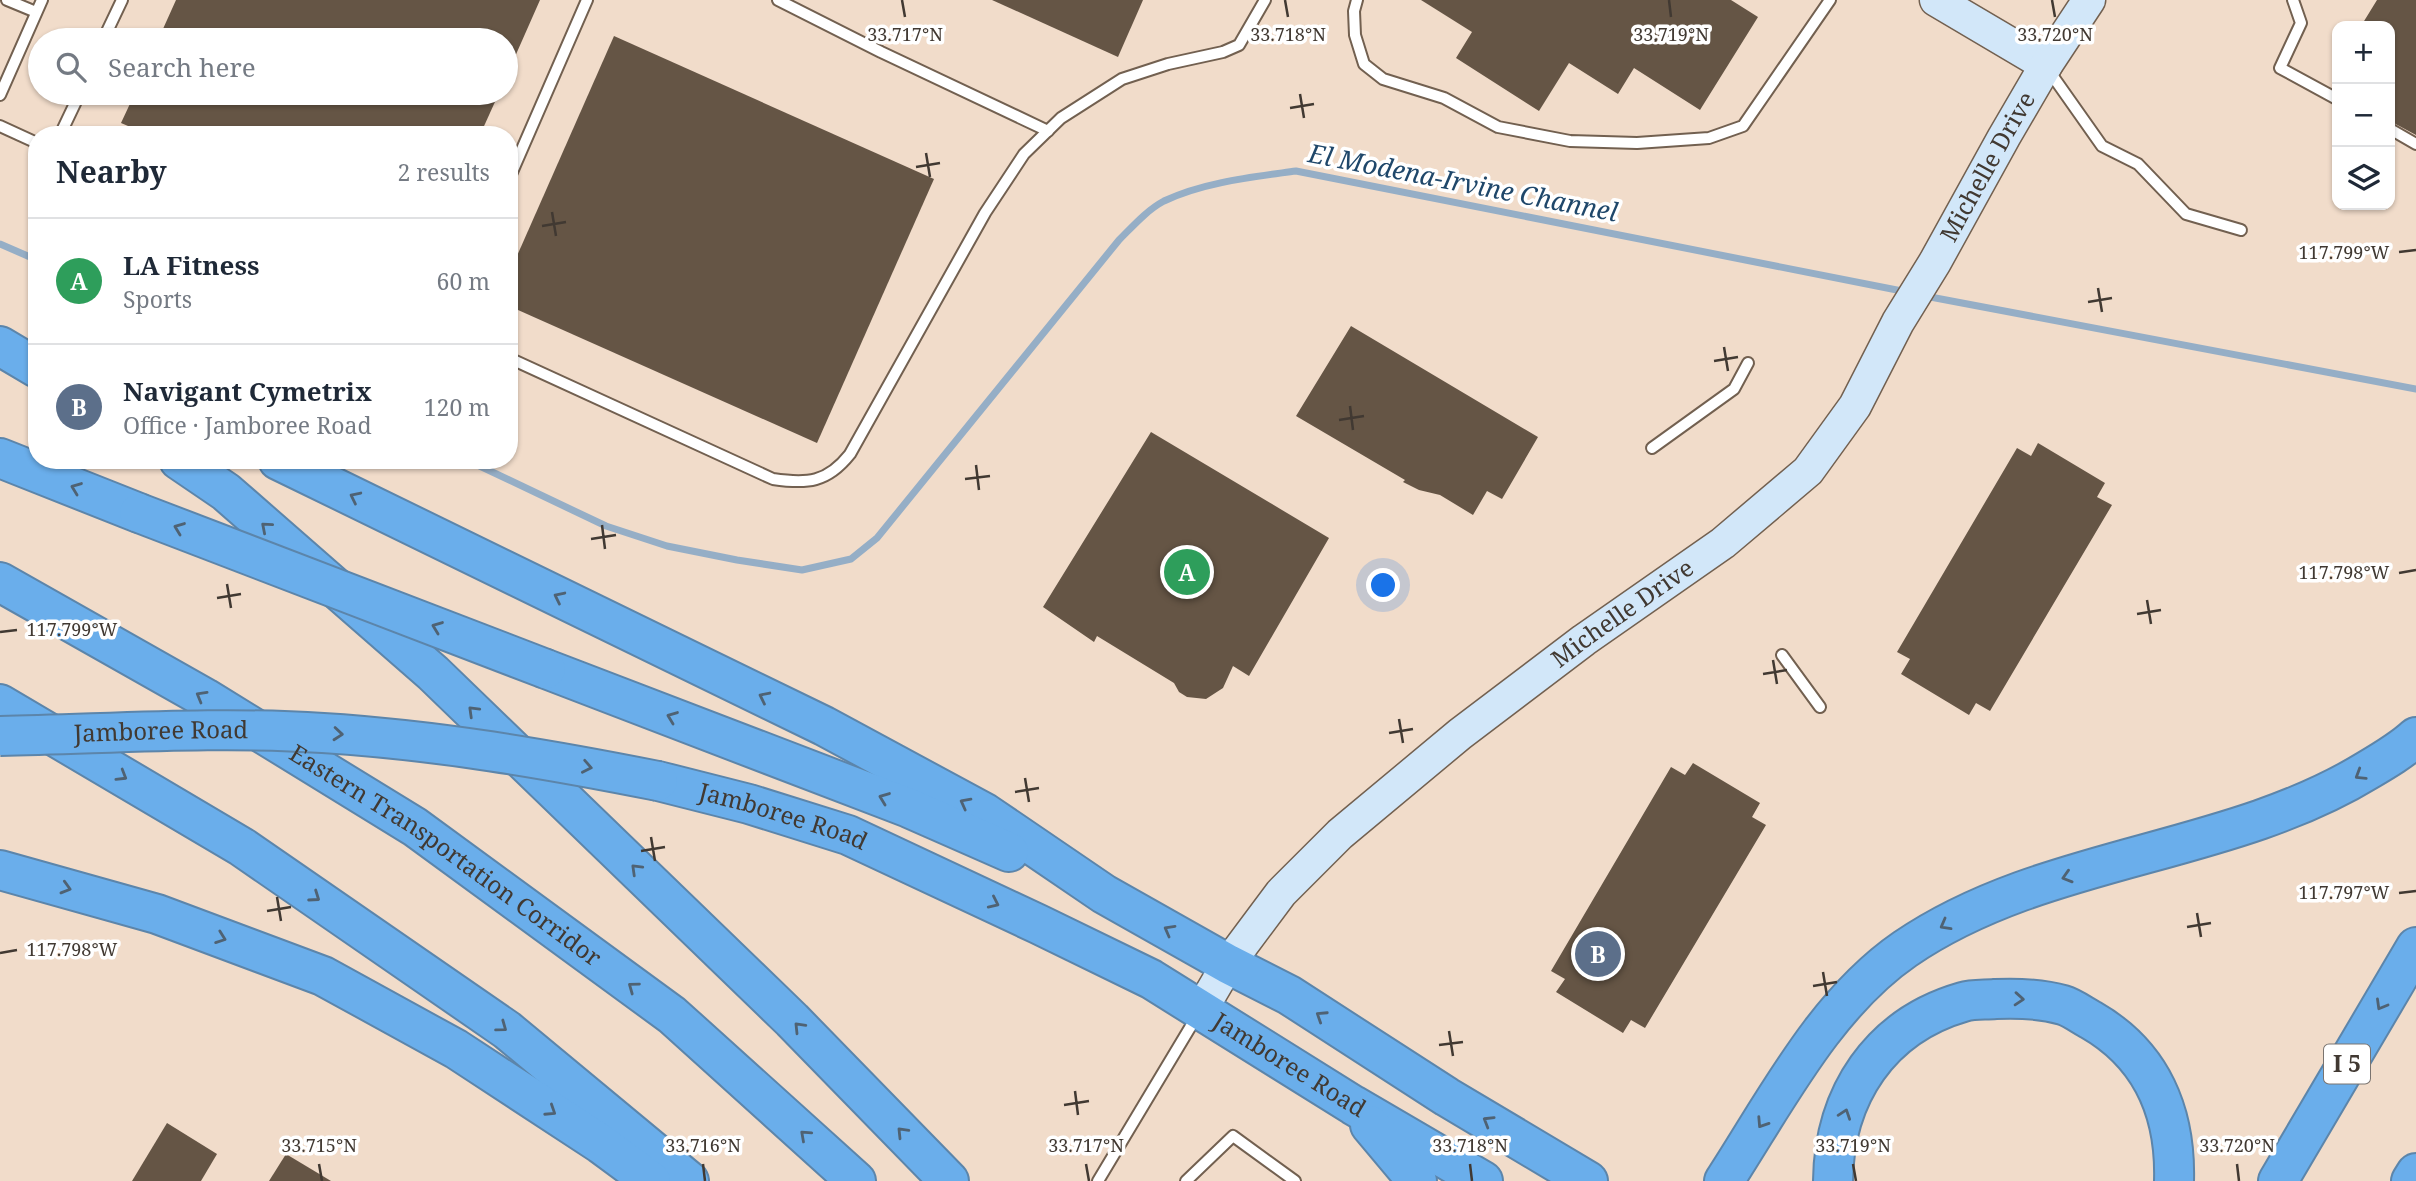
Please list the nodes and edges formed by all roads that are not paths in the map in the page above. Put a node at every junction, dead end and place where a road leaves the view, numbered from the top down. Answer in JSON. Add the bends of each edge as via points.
{"nodes":[{"id":1,"x":7,"y":0,"type":"edge"},
{"id":2,"x":42,"y":0,"type":"edge"},
{"id":3,"x":122,"y":0,"type":"edge"},
{"id":4,"x":587,"y":0,"type":"edge"},
{"id":5,"x":778,"y":0,"type":"edge"},
{"id":6,"x":1265,"y":0,"type":"edge"},
{"id":7,"x":1357,"y":0,"type":"edge"},
{"id":8,"x":1830,"y":0,"type":"edge"},
{"id":9,"x":1936,"y":0,"type":"edge"},
{"id":10,"x":2089,"y":0,"type":"edge"},
{"id":11,"x":2293,"y":0,"type":"edge"},
{"id":12,"x":36,"y":12,"type":"junction"},
{"id":13,"x":29,"y":28,"type":"edge"},
{"id":14,"x":109,"y":28,"type":"edge"},
{"id":15,"x":28,"y":30,"type":"edge"},
{"id":16,"x":2046,"y":65,"type":"junction"},
{"id":17,"x":0,"y":95,"type":"edge"},
{"id":18,"x":2332,"y":96,"type":"edge"},
{"id":19,"x":74,"y":105,"type":"edge"},
{"id":20,"x":0,"y":126,"type":"edge"},
{"id":21,"x":64,"y":126,"type":"edge"},
{"id":22,"x":1048,"y":131,"type":"junction"},
{"id":23,"x":2395,"y":132,"type":"edge"},
{"id":24,"x":28,"y":139,"type":"edge"},
{"id":25,"x":2416,"y":144,"type":"edge"},
{"id":26,"x":518,"y":158,"type":"edge"},
{"id":27,"x":2241,"y":230,"type":"dead end"},
{"id":28,"x":0,"y":335,"type":"edge"},
{"id":29,"x":0,"y":346,"type":"edge"},
{"id":30,"x":28,"y":346,"type":"edge"},
{"id":31,"x":518,"y":362,"type":"edge"},
{"id":32,"x":28,"y":363,"type":"edge"},
{"id":33,"x":1748,"y":363,"type":"dead end"},
{"id":34,"x":1652,"y":448,"type":"dead end"},
{"id":35,"x":0,"y":458,"type":"edge"},
{"id":36,"x":192,"y":469,"type":"edge"},
{"id":37,"x":296,"y":469,"type":"edge"},
{"id":38,"x":0,"y":582,"type":"edge"},
{"id":39,"x":1782,"y":655,"type":"dead end"},
{"id":40,"x":0,"y":705,"type":"edge"},
{"id":41,"x":1820,"y":708,"type":"dead end"},
{"id":42,"x":0,"y":736,"type":"edge"},
{"id":43,"x":2416,"y":737,"type":"edge"},
{"id":44,"x":0,"y":870,"type":"edge"},
{"id":45,"x":1104,"y":894,"type":"junction"},
{"id":46,"x":2416,"y":947,"type":"edge"},
{"id":47,"x":1228,"y":964,"type":"junction"},
{"id":48,"x":1201,"y":1010,"type":"junction"},
{"id":49,"x":1353,"y":1105,"type":"junction"},
{"id":50,"x":2416,"y":1173,"type":"edge"},
{"id":51,"x":651,"y":1181,"type":"edge"},
{"id":52,"x":689,"y":1181,"type":"edge"},
{"id":53,"x":856,"y":1181,"type":"edge"},
{"id":54,"x":949,"y":1181,"type":"edge"},
{"id":55,"x":1098,"y":1181,"type":"edge"},
{"id":56,"x":1186,"y":1181,"type":"edge"},
{"id":57,"x":1295,"y":1181,"type":"edge"},
{"id":58,"x":1417,"y":1181,"type":"edge"},
{"id":59,"x":1483,"y":1181,"type":"edge"},
{"id":60,"x":1588,"y":1181,"type":"edge"},
{"id":61,"x":1724,"y":1181,"type":"edge"},
{"id":62,"x":1833,"y":1181,"type":"edge"},
{"id":63,"x":2174,"y":1181,"type":"edge"},
{"id":64,"x":2278,"y":1181,"type":"edge"},
{"id":65,"x":2411,"y":1181,"type":"edge"}],
"edges":[{"from":1,"to":12,"type":"lane"},
{"from":2,"to":12,"type":"lane"},
{"from":3,"to":14,"type":"lane"},
{"from":4,"to":26,"type":"lane"},
{"from":5,"to":22,"type":"lane"},
{"from":6,"to":22,"type":"lane","via":[[1239,45],[1122,79]]},
{"from":7,"to":8,"type":"lane","via":[[1355,36],[1364,64],[1383,79],[1444,98],[1498,127],[1570,141],[1637,143],[1709,138],[1743,126]]},
{"from":9,"to":16,"type":"street"},
{"from":10,"to":16,"type":"street","name":"Michelle Drive"},
{"from":11,"to":18,"type":"lane","via":[[2301,23],[2280,68]]},
{"from":12,"to":13,"type":"lane"},
{"from":15,"to":17,"type":"lane"},
{"from":16,"to":27,"type":"lane","via":[[2102,146],[2138,164],[2186,214]]},
{"from":16,"to":47,"type":"street","name":"Michelle Drive","via":[[1898,321],[1855,406],[1808,471],[1723,543],[1584,640],[1381,799],[1281,892]]},
{"from":19,"to":21,"type":"lane"},
{"from":20,"to":24,"type":"lane"},
{"from":22,"to":31,"type":"lane","via":[[1024,154],[985,213],[850,454],[841,466],[819,479],[801,483],[773,479]]},
{"from":23,"to":25,"type":"lane"},
{"from":28,"to":30,"type":"highway"},
{"from":29,"to":32,"type":"highway"},
{"from":33,"to":34,"type":"lane","via":[[1734,389]]},
{"from":45,"to":35,"type":"highway","one_way":true,"bridge":true,"via":[[909,808]]},
{"from":54,"to":36,"type":"highway","one_way":true,"via":[[792,1020],[433,673],[226,492]]},
{"from":45,"to":37,"type":"highway","one_way":true,"via":[[985,813],[824,726]]},
{"from":53,"to":38,"type":"highway","name":"Eastern Transportation Corridor","one_way":true,"via":[[671,1015],[415,827],[205,698]]},
{"from":39,"to":41,"type":"lane"},
{"from":40,"to":52,"type":"highway","one_way":true,"via":[[242,846],[507,1030]]},
{"from":42,"to":48,"type":"highway","name":"Jamboree Road","one_way":true,"bridge":true,"via":[[321,733],[506,752],[658,781],[848,835],[1151,979]]},
{"from":43,"to":61,"type":"highway","one_way":true,"via":[[2325,794],[2267,818],[2007,897],[1948,922],[1904,950],[1826,1024]]},
{"from":44,"to":51,"type":"highway","one_way":true,"via":[[157,915],[323,976],[456,1049]]},
{"from":47,"to":45,"type":"highway","one_way":true},
{"from":46,"to":64,"type":"highway","number":"I 5","one_way":true},
{"from":47,"to":48,"type":"street","name":"Michelle Drive"},
{"from":60,"to":47,"type":"highway","one_way":true,"via":[[1289,995]]},
{"from":48,"to":49,"type":"highway","name":"Jamboree Road"},
{"from":48,"to":55,"type":"lane","name":"Michelle Drive"},
{"from":49,"to":58,"type":"highway"},
{"from":49,"to":59,"type":"highway","name":"Jamboree Road"},
{"from":50,"to":65,"type":"highway"},
{"from":56,"to":57,"type":"lane","via":[[1233,1136]]},
{"from":62,"to":63,"type":"highway","one_way":true,"via":[[1837,1138],[1848,1105],[1861,1075],[1889,1042],[1917,1020],[1965,1001],[2015,998],[2064,1005],[2106,1029],[2140,1060],[2162,1098],[2175,1150]]}]}
